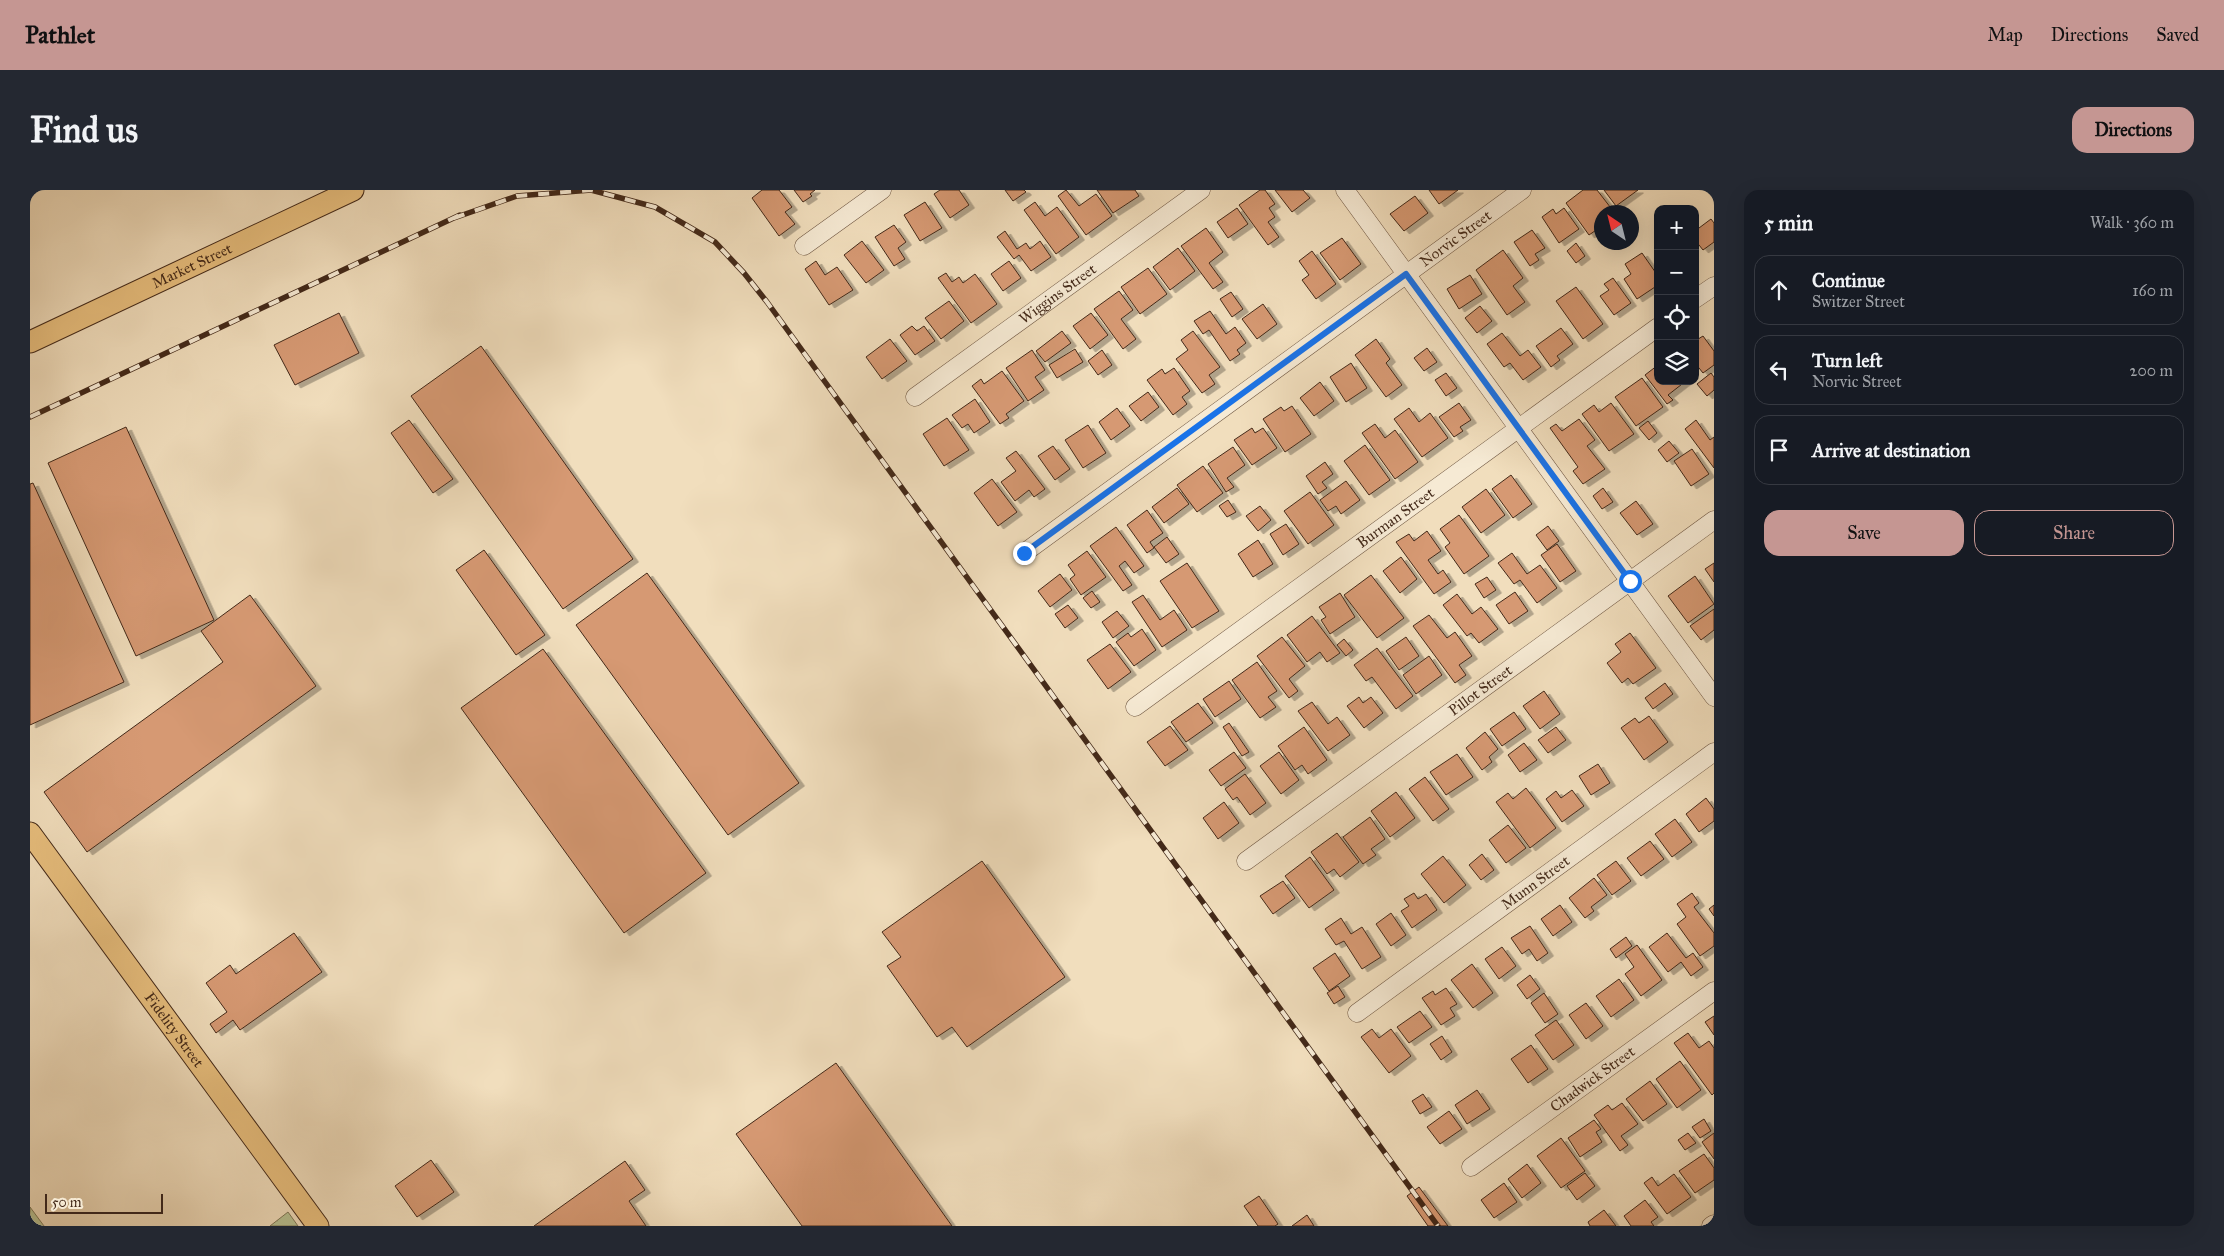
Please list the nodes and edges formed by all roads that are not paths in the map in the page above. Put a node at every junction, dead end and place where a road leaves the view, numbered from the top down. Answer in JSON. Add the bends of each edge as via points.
{"nodes":[{"id":1,"x":353,"y":190,"type":"edge"},
{"id":2,"x":882,"y":190,"type":"edge"},
{"id":3,"x":1201,"y":190,"type":"edge"},
{"id":4,"x":1345,"y":190,"type":"edge"},
{"id":5,"x":1522,"y":190,"type":"edge"},
{"id":6,"x":804,"y":246,"type":"dead end"},
{"id":7,"x":1406,"y":274,"type":"junction"},
{"id":8,"x":1714,"y":286,"type":"edge"},
{"id":9,"x":1699,"y":296,"type":"edge"},
{"id":10,"x":1654,"y":330,"type":"edge"},
{"id":11,"x":30,"y":342,"type":"edge"},
{"id":12,"x":915,"y":397,"type":"dead end"},
{"id":13,"x":1518,"y":428,"type":"junction"},
{"id":14,"x":1714,"y":520,"type":"edge"},
{"id":15,"x":1024,"y":553,"type":"dead end"},
{"id":16,"x":1630,"y":581,"type":"junction"},
{"id":17,"x":1714,"y":697,"type":"edge"},
{"id":18,"x":1135,"y":707,"type":"dead end"},
{"id":19,"x":1714,"y":752,"type":"edge"},
{"id":20,"x":30,"y":833,"type":"edge"},
{"id":21,"x":1246,"y":861,"type":"dead end"},
{"id":22,"x":1714,"y":991,"type":"edge"},
{"id":23,"x":1358,"y":1013,"type":"dead end"},
{"id":24,"x":1471,"y":1167,"type":"dead end"},
{"id":25,"x":318,"y":1226,"type":"edge"}],
"edges":[{"from":1,"to":11,"type":"main road","name":"Market Street"},
{"from":2,"to":6,"type":"street"},
{"from":3,"to":12,"type":"street","name":"Wiggins Street"},
{"from":4,"to":7,"type":"street"},
{"from":5,"to":7,"type":"street","name":"Norvic Street"},
{"from":7,"to":13,"type":"street"},
{"from":7,"to":15,"type":"street","name":"Norvic Street"},
{"from":8,"to":9,"type":"street"},
{"from":10,"to":13,"type":"street","name":"Burman Street"},
{"from":13,"to":16,"type":"street"},
{"from":13,"to":18,"type":"street","name":"Burman Street"},
{"from":14,"to":16,"type":"street","name":"Pillot Street"},
{"from":16,"to":17,"type":"street"},
{"from":16,"to":21,"type":"street","name":"Pillot Street"},
{"from":19,"to":23,"type":"street","name":"Munn Street"},
{"from":20,"to":25,"type":"main road","name":"Fidelity Street"},
{"from":22,"to":24,"type":"street","name":"Chadwick Street"}]}
